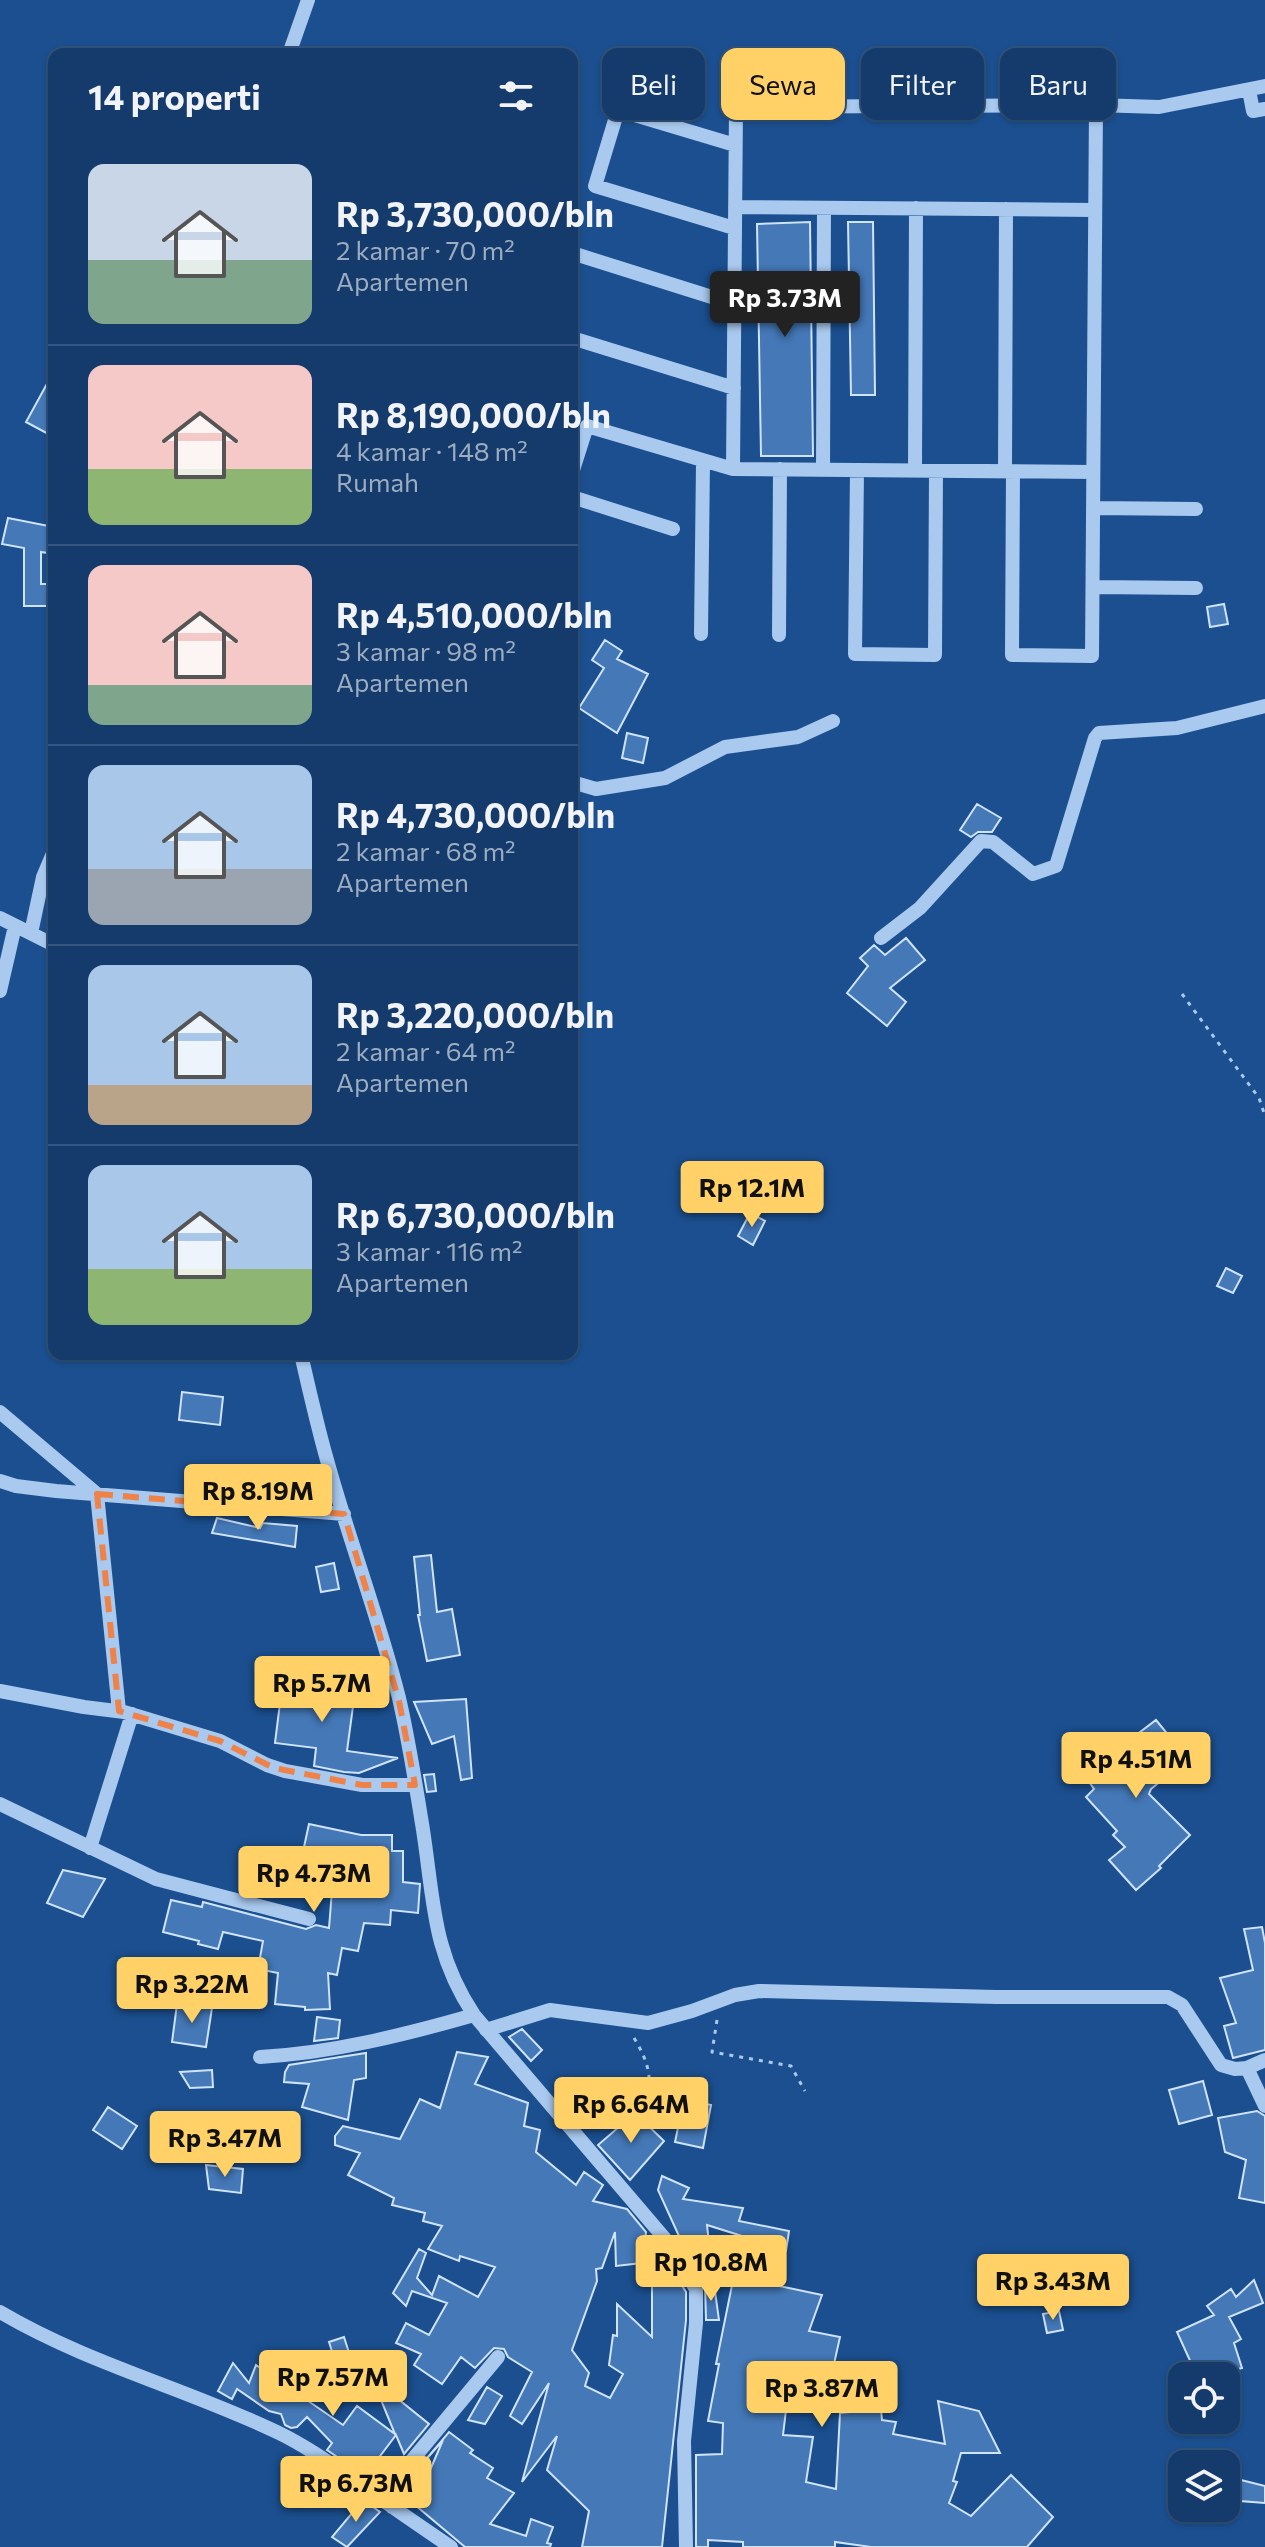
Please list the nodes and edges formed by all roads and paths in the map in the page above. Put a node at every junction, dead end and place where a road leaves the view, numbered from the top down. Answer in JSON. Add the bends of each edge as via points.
{"nodes":[{"id":1,"x":308,"y":0,"type":"edge"},
{"id":2,"x":291,"y":48,"type":"edge"},
{"id":3,"x":1265,"y":86,"type":"edge"},
{"id":4,"x":1249,"y":90,"type":"junction"},
{"id":5,"x":1000,"y":105,"type":"edge"},
{"id":6,"x":1116,"y":106,"type":"edge"},
{"id":7,"x":1265,"y":109,"type":"edge"},
{"id":8,"x":1096,"y":120,"type":"edge"},
{"id":9,"x":735,"y":145,"type":"junction"},
{"id":10,"x":735,"y":207,"type":"junction"},
{"id":11,"x":824,"y":208,"type":"junction"},
{"id":12,"x":916,"y":208,"type":"junction"},
{"id":13,"x":1006,"y":209,"type":"junction"},
{"id":14,"x":1095,"y":210,"type":"junction"},
{"id":15,"x":734,"y":228,"type":"junction"},
{"id":16,"x":578,"y":255,"type":"edge"},
{"id":17,"x":734,"y":304,"type":"junction"},
{"id":18,"x":578,"y":340,"type":"edge"},
{"id":19,"x":734,"y":388,"type":"junction"},
{"id":20,"x":578,"y":454,"type":"edge"},
{"id":21,"x":703,"y":462,"type":"junction"},
{"id":22,"x":733,"y":469,"type":"junction"},
{"id":23,"x":780,"y":469,"type":"junction"},
{"id":24,"x":823,"y":470,"type":"junction"},
{"id":25,"x":857,"y":470,"type":"junction"},
{"id":26,"x":915,"y":470,"type":"junction"},
{"id":27,"x":936,"y":471,"type":"junction"},
{"id":28,"x":1009,"y":472,"type":"junction"},
{"id":29,"x":1093,"y":472,"type":"junction"},
{"id":30,"x":578,"y":499,"type":"edge"},
{"id":31,"x":1093,"y":508,"type":"junction"},
{"id":32,"x":1196,"y":509,"type":"dead end"},
{"id":33,"x":673,"y":529,"type":"dead end"},
{"id":34,"x":1093,"y":587,"type":"junction"},
{"id":35,"x":1196,"y":588,"type":"dead end"},
{"id":36,"x":701,"y":634,"type":"dead end"},
{"id":37,"x":779,"y":635,"type":"dead end"},
{"id":38,"x":1265,"y":706,"type":"edge"},
{"id":39,"x":833,"y":721,"type":"dead end"},
{"id":40,"x":578,"y":784,"type":"edge"},
{"id":41,"x":48,"y":865,"type":"edge"},
{"id":42,"x":0,"y":918,"type":"edge"},
{"id":43,"x":15,"y":926,"type":"junction"},
{"id":44,"x":31,"y":933,"type":"junction"},
{"id":45,"x":881,"y":938,"type":"dead end"},
{"id":46,"x":48,"y":942,"type":"edge"},
{"id":47,"x":0,"y":991,"type":"edge"},
{"id":48,"x":1182,"y":994,"type":"dead end"},
{"id":49,"x":1265,"y":1097,"type":"edge"},
{"id":50,"x":1259,"y":1098,"type":"junction"},
{"id":51,"x":1265,"y":1116,"type":"edge"},
{"id":52,"x":302,"y":1360,"type":"edge"},
{"id":53,"x":0,"y":1412,"type":"edge"},
{"id":54,"x":0,"y":1481,"type":"edge"},
{"id":55,"x":97,"y":1494,"type":"junction"},
{"id":56,"x":344,"y":1514,"type":"junction"},
{"id":57,"x":0,"y":1691,"type":"edge"},
{"id":58,"x":125,"y":1713,"type":"junction"},
{"id":59,"x":415,"y":1785,"type":"junction"},
{"id":60,"x":0,"y":1804,"type":"edge"},
{"id":61,"x":90,"y":1848,"type":"junction"},
{"id":62,"x":309,"y":1919,"type":"dead end"},
{"id":63,"x":721,"y":2000,"type":"junction"},
{"id":64,"x":474,"y":2015,"type":"junction"},
{"id":65,"x":624,"y":2021,"type":"junction"},
{"id":66,"x":486,"y":2030,"type":"junction"},
{"id":67,"x":260,"y":2057,"type":"dead end"},
{"id":68,"x":1265,"y":2060,"type":"edge"},
{"id":69,"x":1247,"y":2068,"type":"junction"},
{"id":70,"x":805,"y":2091,"type":"dead end"},
{"id":71,"x":1265,"y":2106,"type":"edge"},
{"id":72,"x":646,"y":2112,"type":"dead end"},
{"id":73,"x":0,"y":2312,"type":"edge"},
{"id":74,"x":498,"y":2357,"type":"dead end"},
{"id":75,"x":392,"y":2507,"type":"junction"},
{"id":76,"x":451,"y":2547,"type":"edge"},
{"id":77,"x":686,"y":2547,"type":"edge"}],
"edges":[{"from":1,"to":2,"type":"street"},
{"from":3,"to":4,"type":"street"},
{"from":4,"to":6,"type":"street","via":[[1159,107]]},
{"from":4,"to":7,"type":"street","via":[[1253,111]]},
{"from":5,"to":9,"type":"street","via":[[737,106]]},
{"from":8,"to":14,"type":"street"},
{"from":9,"to":10,"type":"street"},
{"from":9,"to":15,"type":"street","via":[[618,110],[595,186]]},
{"from":10,"to":11,"type":"street"},
{"from":10,"to":15,"type":"street"},
{"from":11,"to":12,"type":"street"},
{"from":11,"to":24,"type":"street"},
{"from":12,"to":13,"type":"street"},
{"from":12,"to":26,"type":"street"},
{"from":13,"to":14,"type":"street"},
{"from":13,"to":28,"type":"street"},
{"from":14,"to":29,"type":"street"},
{"from":15,"to":17,"type":"street"},
{"from":16,"to":17,"type":"street"},
{"from":17,"to":19,"type":"street"},
{"from":18,"to":19,"type":"street"},
{"from":19,"to":22,"type":"street"},
{"from":20,"to":21,"type":"street","via":[[587,426]]},
{"from":21,"to":22,"type":"street"},
{"from":21,"to":36,"type":"street"},
{"from":22,"to":23,"type":"street"},
{"from":23,"to":24,"type":"street"},
{"from":23,"to":37,"type":"street"},
{"from":24,"to":25,"type":"street"},
{"from":25,"to":26,"type":"street"},
{"from":25,"to":27,"type":"street","via":[[855,654],[935,655]]},
{"from":26,"to":27,"type":"street"},
{"from":27,"to":28,"type":"street"},
{"from":28,"to":29,"type":"street"},
{"from":28,"to":34,"type":"street","via":[[1012,655],[1092,656]]},
{"from":29,"to":31,"type":"street"},
{"from":30,"to":33,"type":"street"},
{"from":31,"to":32,"type":"street"},
{"from":31,"to":34,"type":"street"},
{"from":34,"to":35,"type":"street"},
{"from":38,"to":45,"type":"street","via":[[1177,728],[1099,733],[1060,861],[1052,869],[1029,872],[993,842],[981,841],[920,908]]},
{"from":39,"to":40,"type":"street","via":[[798,737],[725,747],[665,778],[596,789]]},
{"from":41,"to":44,"type":"street"},
{"from":42,"to":43,"type":"street"},
{"from":43,"to":44,"type":"street"},
{"from":43,"to":47,"type":"street"},
{"from":44,"to":46,"type":"street"},
{"from":48,"to":50,"type":"path"},
{"from":49,"to":50,"type":"path"},
{"from":50,"to":51,"type":"path"},
{"from":52,"to":56,"type":"street"},
{"from":53,"to":55,"type":"street"},
{"from":54,"to":55,"type":"street"},
{"from":55,"to":56,"type":"street"},
{"from":55,"to":58,"type":"street"},
{"from":56,"to":59,"type":"street","via":[[375,1609]]},
{"from":57,"to":58,"type":"street"},
{"from":58,"to":59,"type":"street","via":[[220,1741],[278,1769],[362,1785]]},
{"from":58,"to":61,"type":"street"},
{"from":59,"to":64,"type":"street","via":[[433,1917],[459,1991]]},
{"from":60,"to":61,"type":"street"},
{"from":61,"to":62,"type":"street","via":[[173,1885]]},
{"from":63,"to":65,"type":"street","via":[[663,2020]]},
{"from":63,"to":69,"type":"street","via":[[759,1991],[1168,1997],[1182,2005],[1221,2065]]},
{"from":63,"to":70,"type":"path","via":[[712,2052],[791,2066]]},
{"from":64,"to":66,"type":"street"},
{"from":64,"to":67,"type":"street","via":[[303,2055]]},
{"from":65,"to":66,"type":"street","via":[[550,2010]]},
{"from":65,"to":72,"type":"path","via":[[647,2059],[651,2085]]},
{"from":66,"to":77,"type":"street","via":[[666,2240],[696,2289],[684,2441]]},
{"from":68,"to":69,"type":"street"},
{"from":69,"to":71,"type":"street"},
{"from":73,"to":75,"type":"street","via":[[102,2362],[284,2435]]},
{"from":74,"to":75,"type":"street","via":[[408,2465]]},
{"from":75,"to":76,"type":"street"}]}
